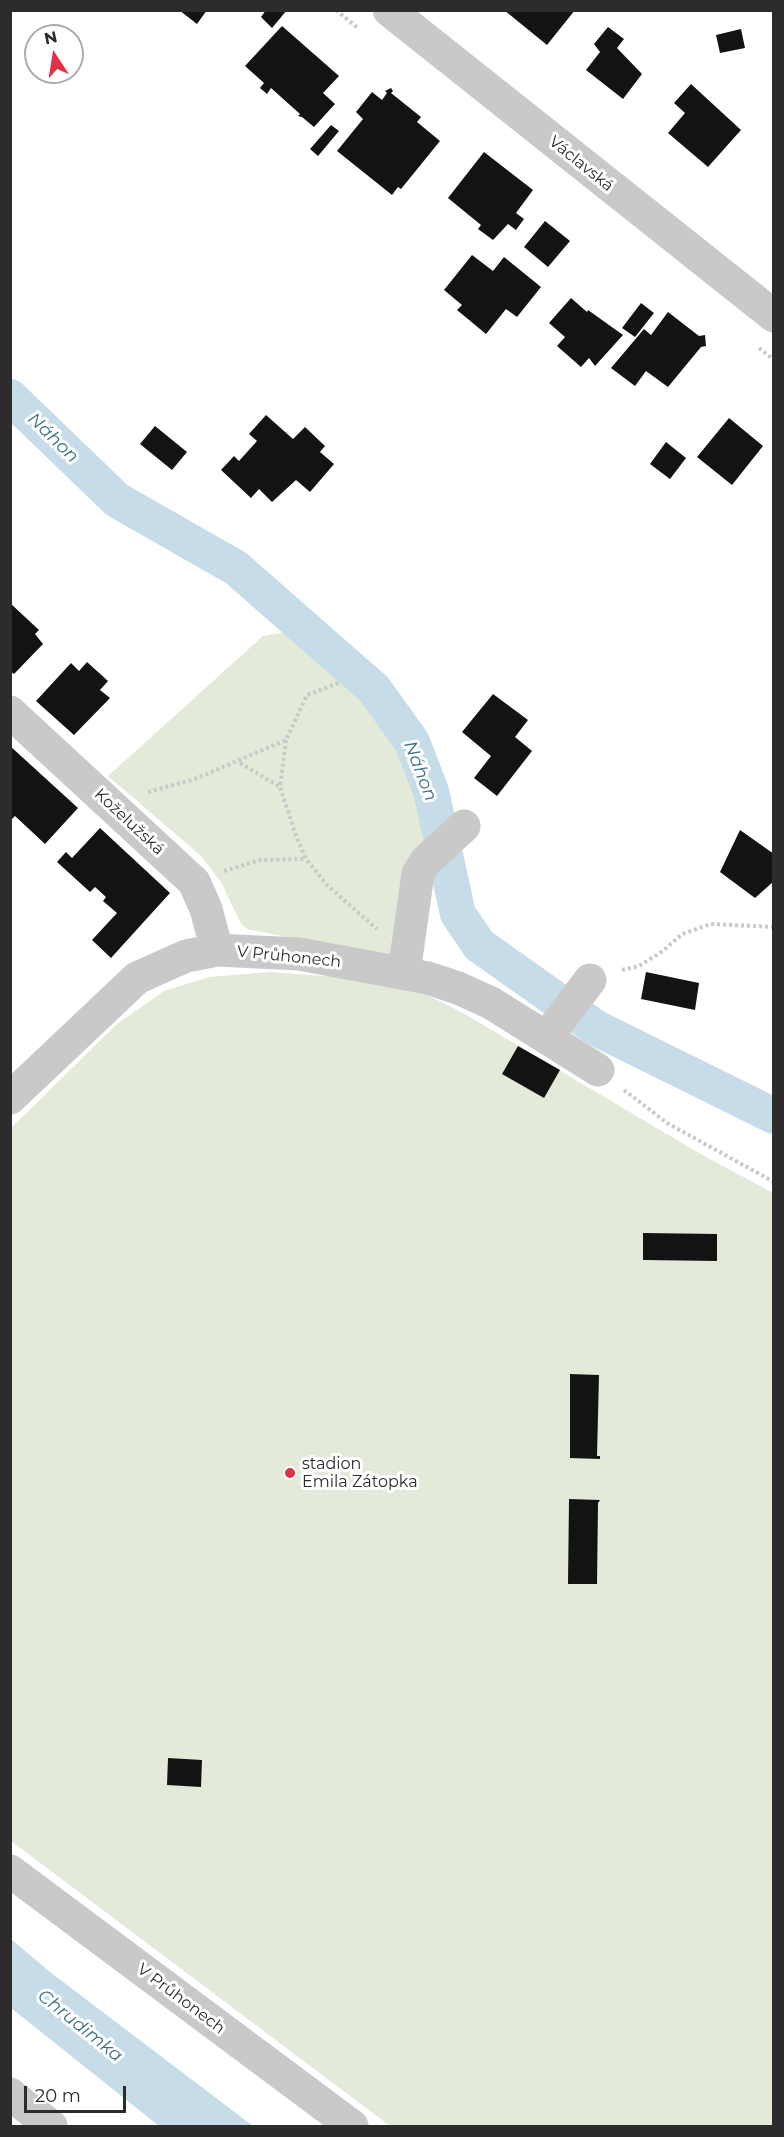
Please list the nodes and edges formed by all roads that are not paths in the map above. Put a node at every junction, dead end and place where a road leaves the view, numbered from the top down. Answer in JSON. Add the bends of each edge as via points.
{"nodes":[{"id":1,"x":389,"y":10,"type":"edge"},
{"id":2,"x":774,"y":316,"type":"edge"},
{"id":3,"x":10,"y":712,"type":"edge"},
{"id":4,"x":464,"y":826,"type":"dead end"},
{"id":5,"x":217,"y":950,"type":"junction"},
{"id":6,"x":405,"y":963,"type":"junction"},
{"id":7,"x":590,"y":980,"type":"road end"},
{"id":8,"x":552,"y":1028,"type":"junction"},
{"id":9,"x":598,"y":1070,"type":"road end"},
{"id":10,"x":10,"y":1098,"type":"edge"},
{"id":11,"x":10,"y":1871,"type":"edge"},
{"id":12,"x":10,"y":2094,"type":"edge"},
{"id":13,"x":40,"y":2124,"type":"edge"},
{"id":14,"x":352,"y":2127,"type":"edge"}],
"edges":[{"from":1,"to":2,"type":"street","name":"Václavská"},
{"from":3,"to":5,"type":"street","name":"Koželužská","via":[[194,882]]},
{"from":4,"to":6,"type":"street","via":[[426,861],[414,885]]},
{"from":5,"to":6,"type":"street","name":"V Průhonech"},
{"from":5,"to":10,"type":"street","name":"V Průhonech","via":[[186,956],[137,978]]},
{"from":6,"to":8,"type":"street","name":"V Průhonech"},
{"from":7,"to":8,"type":"street"},
{"from":8,"to":9,"type":"street","name":"V Průhonech"},
{"from":11,"to":14,"type":"street","name":"V Průhonech"},
{"from":12,"to":13,"type":"street"}]}
